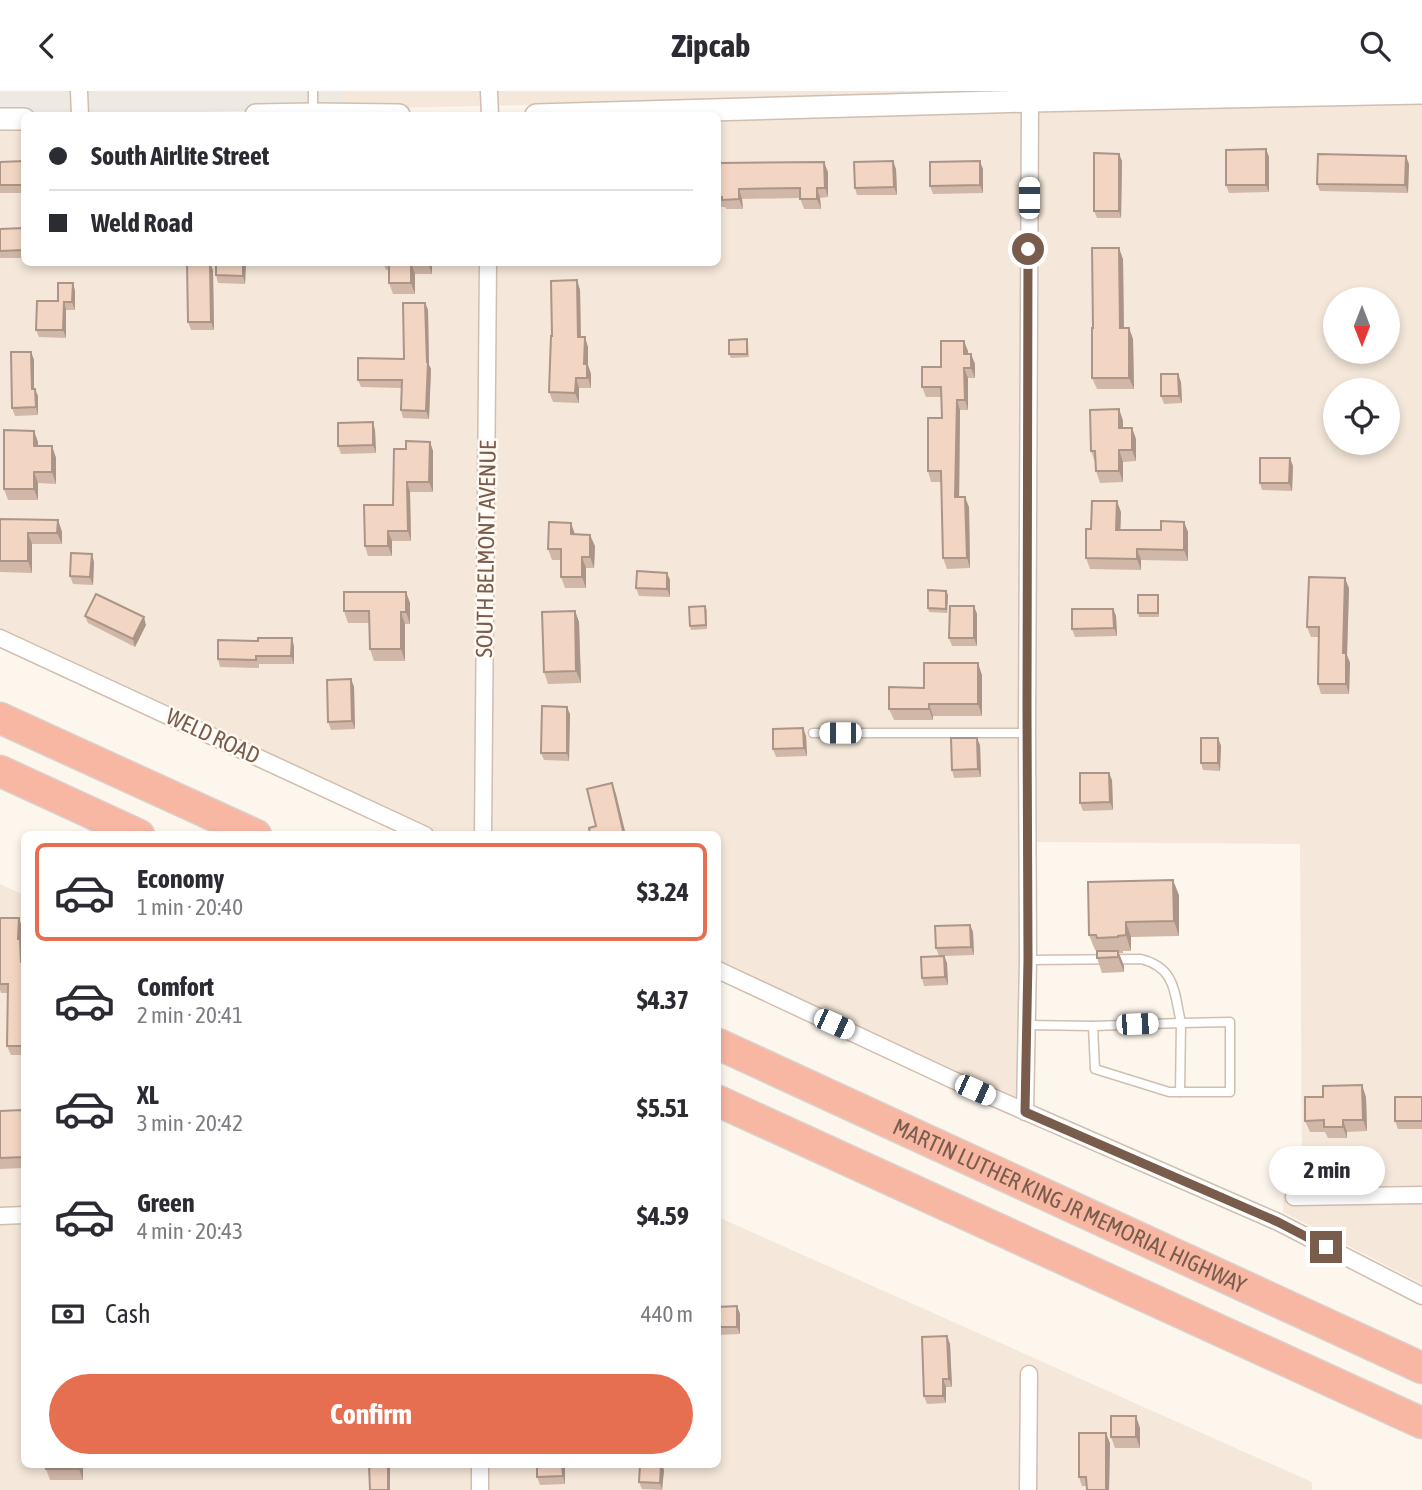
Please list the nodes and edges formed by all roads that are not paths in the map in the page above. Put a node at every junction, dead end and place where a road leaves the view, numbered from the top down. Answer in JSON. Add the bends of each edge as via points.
{"nodes":[{"id":1,"x":79,"y":91,"type":"edge"},
{"id":2,"x":313,"y":91,"type":"edge"},
{"id":3,"x":489,"y":91,"type":"edge"},
{"id":4,"x":1422,"y":93,"type":"edge"},
{"id":5,"x":1030,"y":101,"type":"junction"},
{"id":6,"x":80,"y":112,"type":"edge"},
{"id":7,"x":313,"y":112,"type":"edge"},
{"id":8,"x":489,"y":112,"type":"edge"},
{"id":9,"x":642,"y":112,"type":"edge"},
{"id":10,"x":0,"y":118,"type":"edge"},
{"id":11,"x":21,"y":119,"type":"edge"},
{"id":12,"x":488,"y":266,"type":"edge"},
{"id":13,"x":0,"y":638,"type":"edge"},
{"id":14,"x":0,"y":718,"type":"edge"},
{"id":15,"x":813,"y":733,"type":"dead end"},
{"id":16,"x":1027,"y":733,"type":"junction"},
{"id":17,"x":0,"y":771,"type":"edge"},
{"id":18,"x":130,"y":831,"type":"edge"},
{"id":19,"x":247,"y":831,"type":"edge"},
{"id":20,"x":416,"y":831,"type":"edge"},
{"id":21,"x":483,"y":831,"type":"edge"},
{"id":22,"x":1028,"y":960,"type":"junction"},
{"id":23,"x":721,"y":971,"type":"edge"},
{"id":24,"x":1181,"y":1023,"type":"junction"},
{"id":25,"x":1026,"y":1025,"type":"junction"},
{"id":26,"x":1093,"y":1026,"type":"junction"},
{"id":27,"x":721,"y":1045,"type":"edge"},
{"id":28,"x":1180,"y":1092,"type":"junction"},
{"id":29,"x":721,"y":1102,"type":"edge"},
{"id":30,"x":1025,"y":1112,"type":"junction"},
{"id":31,"x":1422,"y":1195,"type":"edge"},
{"id":32,"x":1294,"y":1197,"type":"dead end"},
{"id":33,"x":21,"y":1215,"type":"edge"},
{"id":34,"x":0,"y":1216,"type":"edge"},
{"id":35,"x":1422,"y":1296,"type":"edge"},
{"id":36,"x":1422,"y":1368,"type":"edge"},
{"id":37,"x":1029,"y":1374,"type":"dead end"},
{"id":38,"x":1422,"y":1423,"type":"edge"},
{"id":39,"x":480,"y":1468,"type":"edge"},
{"id":40,"x":480,"y":1490,"type":"edge"},
{"id":41,"x":1028,"y":1490,"type":"edge"}],
"edges":[{"from":1,"to":6,"type":"street"},
{"from":2,"to":7,"type":"lane"},
{"from":3,"to":8,"type":"street"},
{"from":4,"to":5,"type":"street"},
{"from":5,"to":9,"type":"street"},
{"from":5,"to":16,"type":"street"},
{"from":10,"to":11,"type":"street"},
{"from":12,"to":21,"type":"street","name":"SOUTH BELMONT AVENUE"},
{"from":13,"to":20,"type":"street","name":"WELD ROAD"},
{"from":14,"to":19,"type":"highway"},
{"from":15,"to":16,"type":"lane"},
{"from":16,"to":22,"type":"street"},
{"from":17,"to":18,"type":"highway"},
{"from":22,"to":24,"type":"lane","via":[[1141,959],[1154,963],[1171,979]]},
{"from":22,"to":25,"type":"street"},
{"from":23,"to":30,"type":"street"},
{"from":24,"to":26,"type":"lane"},
{"from":24,"to":28,"type":"lane"},
{"from":24,"to":28,"type":"lane","via":[[1230,1022],[1230,1092]]},
{"from":25,"to":26,"type":"lane"},
{"from":25,"to":30,"type":"street"},
{"from":26,"to":28,"type":"lane","via":[[1095,1069]]},
{"from":27,"to":36,"type":"highway","name":"MARTIN LUTHER KING JR MEMORIAL HIGHWAY"},
{"from":29,"to":38,"type":"highway"},
{"from":30,"to":35,"type":"street","via":[[1278,1222]]},
{"from":31,"to":32,"type":"street"},
{"from":33,"to":34,"type":"street"},
{"from":37,"to":41,"type":"street"},
{"from":39,"to":40,"type":"street"}]}
